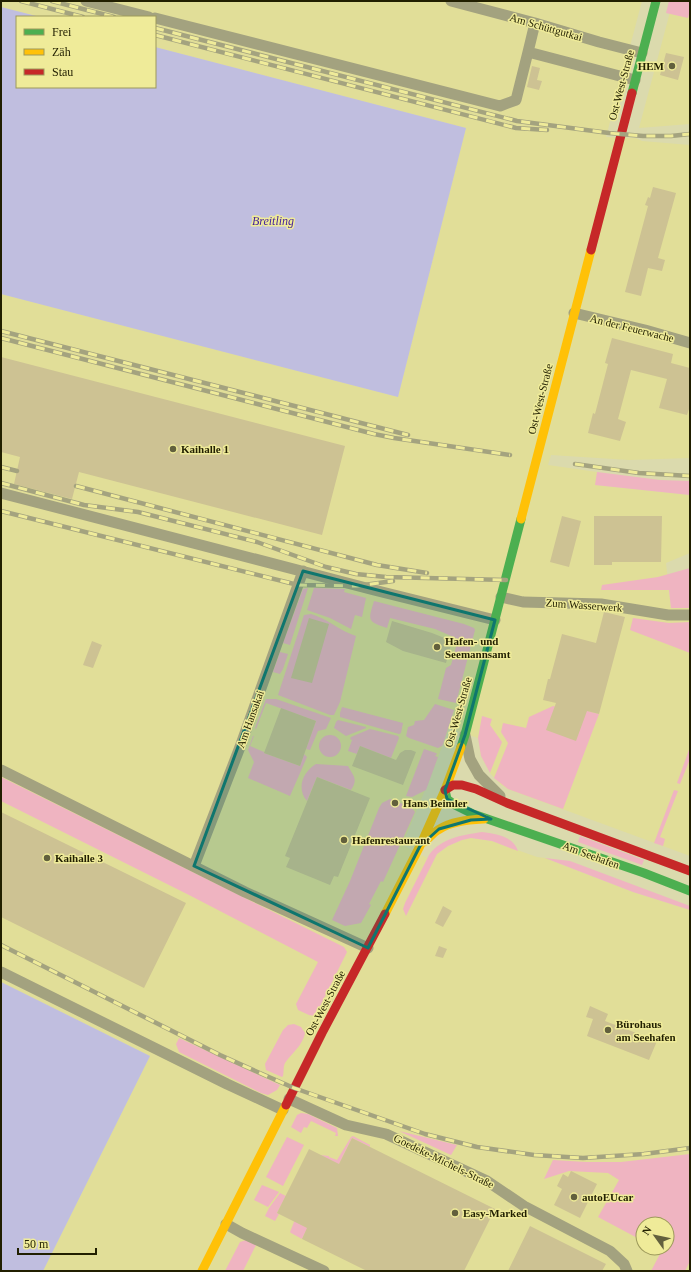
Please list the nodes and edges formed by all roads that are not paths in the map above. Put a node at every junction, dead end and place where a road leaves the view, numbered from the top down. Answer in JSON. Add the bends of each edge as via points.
{"nodes":[{"id":1,"x":86,"y":1,"type":"edge"},
{"id":2,"x":450,"y":1,"type":"edge"},
{"id":3,"x":656,"y":1,"type":"edge"},
{"id":4,"x":145,"y":16,"type":"edge"},
{"id":5,"x":156,"y":18,"type":"edge"},
{"id":6,"x":535,"y":23,"type":"junction"},
{"id":7,"x":528,"y":52,"type":"junction"},
{"id":8,"x":642,"y":52,"type":"junction"},
{"id":9,"x":635,"y":80,"type":"junction"},
{"id":10,"x":574,"y":314,"type":"junction"},
{"id":11,"x":690,"y":343,"type":"edge"},
{"id":12,"x":1,"y":493,"type":"edge"},
{"id":13,"x":303,"y":571,"type":"junction"},
{"id":14,"x":501,"y":596,"type":"junction"},
{"id":15,"x":690,"y":615,"type":"edge"},
{"id":16,"x":495,"y":620,"type":"junction"},
{"id":17,"x":465,"y":735,"type":"junction"},
{"id":18,"x":1,"y":770,"type":"edge"},
{"id":19,"x":445,"y":790,"type":"junction"},
{"id":20,"x":507,"y":803,"type":"junction"},
{"id":21,"x":491,"y":819,"type":"junction"},
{"id":22,"x":420,"y":846,"type":"junction"},
{"id":23,"x":194,"y":866,"type":"junction"},
{"id":24,"x":690,"y":871,"type":"edge"},
{"id":25,"x":690,"y":891,"type":"edge"},
{"id":26,"x":368,"y":948,"type":"junction"},
{"id":27,"x":1,"y":972,"type":"edge"},
{"id":28,"x":289,"y":1098,"type":"junction"},
{"id":29,"x":283,"y":1110,"type":"junction"},
{"id":30,"x":226,"y":1224,"type":"junction"},
{"id":31,"x":202,"y":1271,"type":"edge"},
{"id":32,"x":324,"y":1271,"type":"edge"},
{"id":33,"x":627,"y":1271,"type":"edge"}],
"edges":[{"from":1,"to":4,"type":"street"},
{"from":2,"to":6,"type":"street","name":"Am Schüttgutkai"},
{"from":3,"to":8,"type":"street","name":"Ost-West-Straße"},
{"from":5,"to":7,"type":"street","via":[[500,106],[516,100]]},
{"from":6,"to":7,"type":"street"},
{"from":6,"to":8,"type":"street","name":"Am Schüttgutkai"},
{"from":7,"to":9,"type":"street"},
{"from":8,"to":9,"type":"street","name":"Ost-West-Straße"},
{"from":9,"to":10,"type":"street","name":"Ost-West-Straße"},
{"from":10,"to":11,"type":"street","name":"An der Feuerwache"},
{"from":10,"to":14,"type":"street","name":"Ost-West-Straße"},
{"from":12,"to":13,"type":"street"},
{"from":13,"to":16,"type":"street"},
{"from":13,"to":23,"type":"street","name":"Am Hansakai"},
{"from":14,"to":15,"type":"street","name":"Zum Wasserwerk","via":[[523,602],[601,604],[668,615]]},
{"from":14,"to":16,"type":"street","name":"Ost-West-Straße"},
{"from":16,"to":17,"type":"street","name":"Ost-West-Straße"},
{"from":17,"to":19,"type":"street","name":"Ost-West-Straße"},
{"from":17,"to":20,"type":"street","name":"Am Seehafen","via":[[470,759],[479,775]]},
{"from":18,"to":23,"type":"street"},
{"from":19,"to":20,"type":"street","name":"Am Seehafen","via":[[453,785],[462,785]]},
{"from":19,"to":21,"type":"street","name":"Am Seehafen","via":[[447,799],[455,805],[472,814]]},
{"from":19,"to":22,"type":"street","name":"Ost-West-Straße"},
{"from":20,"to":24,"type":"street","name":"Am Seehafen"},
{"from":21,"to":22,"type":"street","name":"Am Seehafen","via":[[454,823],[440,829]]},
{"from":21,"to":25,"type":"street","name":"Am Seehafen"},
{"from":22,"to":26,"type":"street","name":"Ost-West-Straße"},
{"from":23,"to":26,"type":"street"},
{"from":26,"to":28,"type":"street","name":"Ost-West-Straße"},
{"from":27,"to":29,"type":"street"},
{"from":28,"to":29,"type":"street","name":"Ost-West-Straße"},
{"from":28,"to":33,"type":"street","name":"Goedeke-Michels-Straße","via":[[346,1125],[386,1134],[487,1181],[524,1206],[610,1251],[624,1264]]},
{"from":29,"to":30,"type":"street","name":"Ost-West-Straße"},
{"from":30,"to":31,"type":"street","name":"Ost-West-Straße"},
{"from":30,"to":32,"type":"street"}]}
